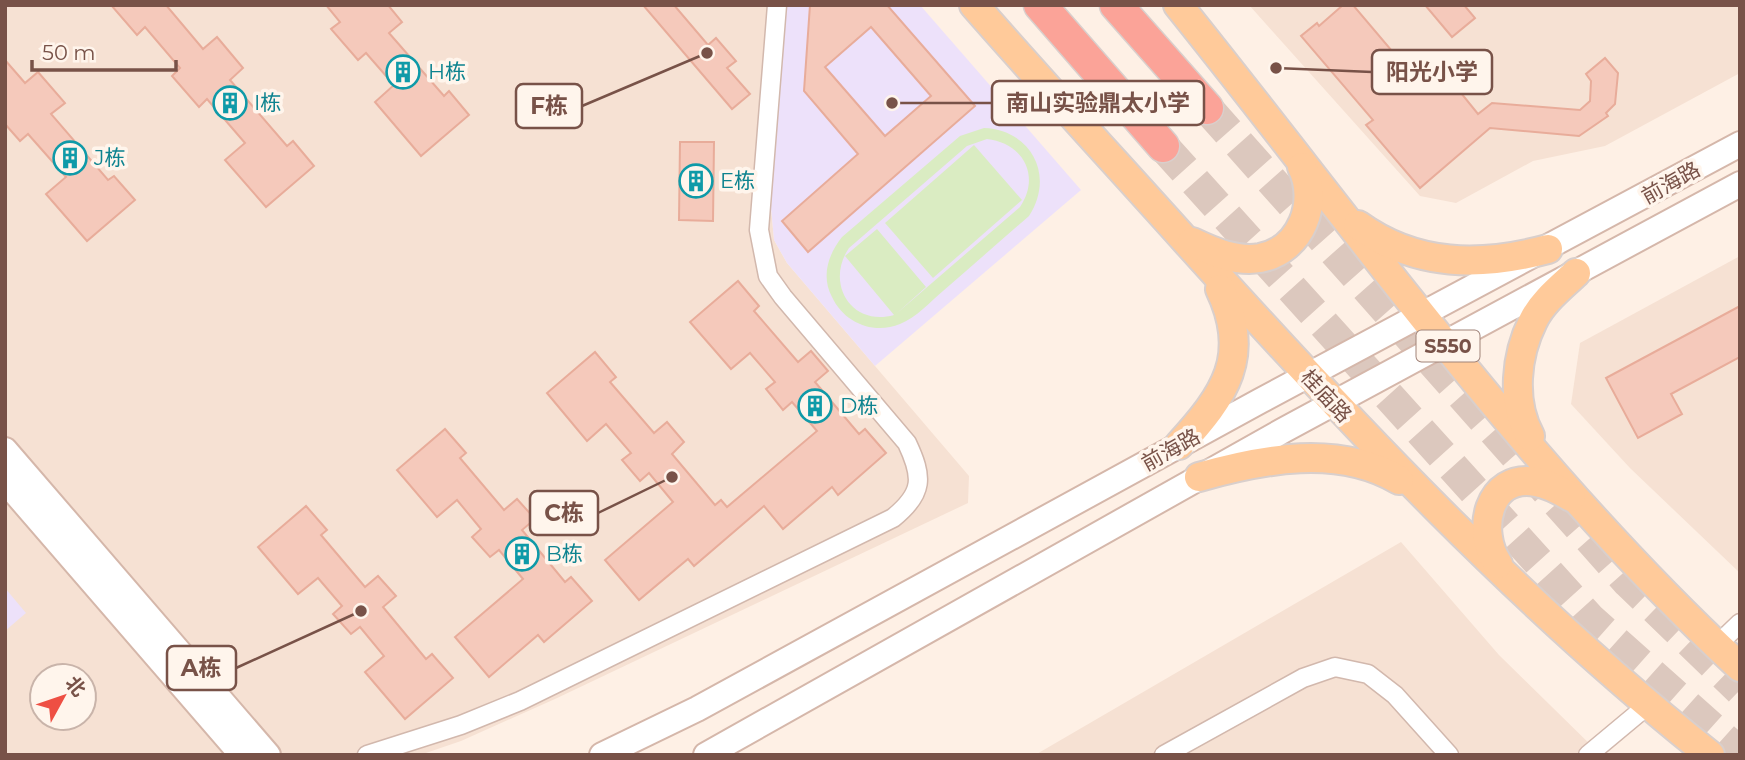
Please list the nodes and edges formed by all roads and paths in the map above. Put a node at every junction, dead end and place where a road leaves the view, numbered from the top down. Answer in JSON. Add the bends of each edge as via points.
{"nodes":[{"id":1,"x":777,"y":5,"type":"edge"},
{"id":2,"x":974,"y":5,"type":"edge"},
{"id":3,"x":1040,"y":5,"type":"edge"},
{"id":4,"x":1116,"y":5,"type":"edge"},
{"id":5,"x":1178,"y":5,"type":"edge"},
{"id":6,"x":1207,"y":108,"type":"tunnel mouth"},
{"id":7,"x":1740,"y":144,"type":"edge"},
{"id":8,"x":1163,"y":146,"type":"tunnel mouth"},
{"id":9,"x":1294,"y":151,"type":"junction"},
{"id":10,"x":1740,"y":184,"type":"edge"},
{"id":11,"x":1333,"y":202,"type":"junction"},
{"id":12,"x":1183,"y":238,"type":"junction"},
{"id":13,"x":1548,"y":249,"type":"junction"},
{"id":14,"x":1202,"y":259,"type":"junction"},
{"id":15,"x":1576,"y":273,"type":"junction"},
{"id":16,"x":1422,"y":315,"type":"junction"},
{"id":17,"x":1446,"y":343,"type":"junction"},
{"id":18,"x":1307,"y":376,"type":"junction"},
{"id":19,"x":1333,"y":404,"type":"junction"},
{"id":20,"x":1179,"y":445,"type":"junction"},
{"id":21,"x":5,"y":450,"type":"edge"},
{"id":22,"x":1541,"y":457,"type":"junction"},
{"id":23,"x":1199,"y":477,"type":"junction"},
{"id":24,"x":5,"y":481,"type":"edge"},
{"id":25,"x":1417,"y":490,"type":"junction"},
{"id":26,"x":1583,"y":504,"type":"junction"},
{"id":27,"x":1505,"y":573,"type":"junction"},
{"id":28,"x":1740,"y":623,"type":"edge"},
{"id":29,"x":1716,"y":646,"type":"junction"},
{"id":30,"x":1740,"y":667,"type":"edge"},
{"id":31,"x":1648,"y":705,"type":"junction"},
{"id":32,"x":242,"y":755,"type":"edge"},
{"id":33,"x":268,"y":755,"type":"edge"},
{"id":34,"x":368,"y":755,"type":"edge"},
{"id":35,"x":603,"y":755,"type":"edge"},
{"id":36,"x":706,"y":755,"type":"edge"},
{"id":37,"x":1164,"y":755,"type":"edge"},
{"id":38,"x":1449,"y":755,"type":"edge"},
{"id":39,"x":1588,"y":755,"type":"edge"},
{"id":40,"x":1710,"y":755,"type":"edge"}],
"edges":[{"from":1,"to":34,"type":"street","via":[[760,205],[762,255],[768,276],[783,297],[907,443],[919,482],[909,505],[893,518],[520,701]]},
{"from":2,"to":12,"type":"main road","name":"桂庙路"},
{"from":3,"to":8,"type":"highway"},
{"from":4,"to":6,"type":"highway"},
{"from":5,"to":9,"type":"main road","number":"S550"},
{"from":7,"to":13,"type":"main road","name":"前海路"},
{"from":9,"to":11,"type":"main road","number":"S550"},
{"from":9,"to":12,"type":"main road","via":[[1307,177],[1310,199],[1307,216],[1289,243],[1261,258],[1240,259]]},
{"from":10,"to":15,"type":"main road","name":"前海路"},
{"from":11,"to":13,"type":"main road","via":[[1381,241],[1440,260],[1508,260]]},
{"from":11,"to":16,"type":"main road","number":"S550"},
{"from":12,"to":14,"type":"main road","name":"桂庙路"},
{"from":13,"to":16,"type":"main road","name":"前海路"},
{"from":14,"to":18,"type":"main road","name":"桂庙路"},
{"from":14,"to":20,"type":"main road","via":[[1228,305],[1236,346],[1223,389]]},
{"from":15,"to":17,"type":"main road","name":"前海路"},
{"from":15,"to":22,"type":"main road","via":[[1533,320],[1518,373],[1518,399],[1526,429]]},
{"from":16,"to":17,"type":"main road","number":"S550"},
{"from":16,"to":18,"type":"main road","name":"前海路"},
{"from":17,"to":19,"type":"main road","name":"前海路"},
{"from":17,"to":22,"type":"main road","number":"S550"},
{"from":18,"to":19,"type":"main road","name":"桂庙路"},
{"from":18,"to":20,"type":"main road","name":"前海路"},
{"from":19,"to":23,"type":"main road","name":"前海路"},
{"from":19,"to":25,"type":"main road","name":"桂庙路"},
{"from":20,"to":35,"type":"main road","name":"前海路","via":[[697,709]]},
{"from":21,"to":33,"type":"main road"},
{"from":22,"to":26,"type":"main road","number":"S550"},
{"from":23,"to":25,"type":"main road","via":[[1240,466],[1329,458],[1371,466]]},
{"from":23,"to":36,"type":"main road","name":"前海路"},
{"from":24,"to":32,"type":"main road"},
{"from":25,"to":27,"type":"main road","name":"桂庙路"},
{"from":26,"to":27,"type":"main road","via":[[1534,482],[1514,484],[1500,493],[1485,520],[1492,555]]},
{"from":26,"to":29,"type":"main road","number":"S550"},
{"from":27,"to":31,"type":"main road","name":"桂庙路"},
{"from":28,"to":29,"type":"street"},
{"from":29,"to":30,"type":"main road","number":"S550"},
{"from":31,"to":39,"type":"street"},
{"from":31,"to":40,"type":"main road","name":"桂庙路"},
{"from":37,"to":38,"type":"street","via":[[1303,678],[1335,667],[1368,674],[1395,695]]}]}
